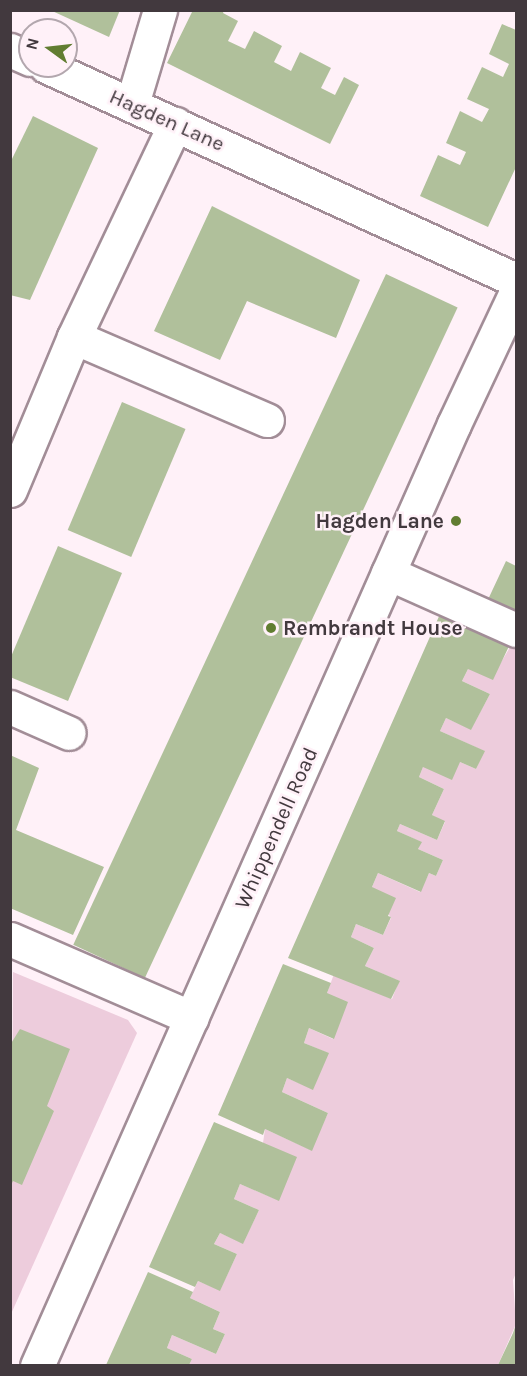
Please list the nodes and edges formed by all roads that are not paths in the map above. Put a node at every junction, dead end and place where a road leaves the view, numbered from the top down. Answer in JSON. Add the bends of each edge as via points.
{"nodes":[{"id":1,"x":157,"y":18,"type":"edge"},
{"id":2,"x":73,"y":78,"type":"edge"},
{"id":3,"x":132,"y":104,"type":"junction"},
{"id":4,"x":176,"y":124,"type":"junction"},
{"id":5,"x":516,"y":280,"type":"edge"},
{"id":6,"x":516,"y":292,"type":"edge"},
{"id":7,"x":74,"y":337,"type":"junction"},
{"id":8,"x":267,"y":420,"type":"dead end"},
{"id":9,"x":10,"y":490,"type":"edge"},
{"id":10,"x":388,"y":573,"type":"junction"},
{"id":11,"x":516,"y":630,"type":"edge"},
{"id":12,"x":10,"y":707,"type":"edge"},
{"id":13,"x":69,"y":733,"type":"dead end"},
{"id":14,"x":10,"y":939,"type":"edge"},
{"id":15,"x":192,"y":1018,"type":"junction"},
{"id":16,"x":37,"y":1365,"type":"edge"}],
"edges":[{"from":1,"to":3,"type":"street"},
{"from":2,"to":3,"type":"street","name":"Hagden Lane"},
{"from":3,"to":4,"type":"street","name":"Hagden Lane"},
{"from":4,"to":5,"type":"street","name":"Hagden Lane"},
{"from":4,"to":7,"type":"street"},
{"from":6,"to":10,"type":"street","name":"Whippendell Road"},
{"from":7,"to":8,"type":"street"},
{"from":7,"to":9,"type":"street"},
{"from":10,"to":11,"type":"street"},
{"from":10,"to":15,"type":"street","name":"Whippendell Road"},
{"from":12,"to":13,"type":"street"},
{"from":14,"to":15,"type":"street"},
{"from":15,"to":16,"type":"street","name":"Whippendell Road"}]}
